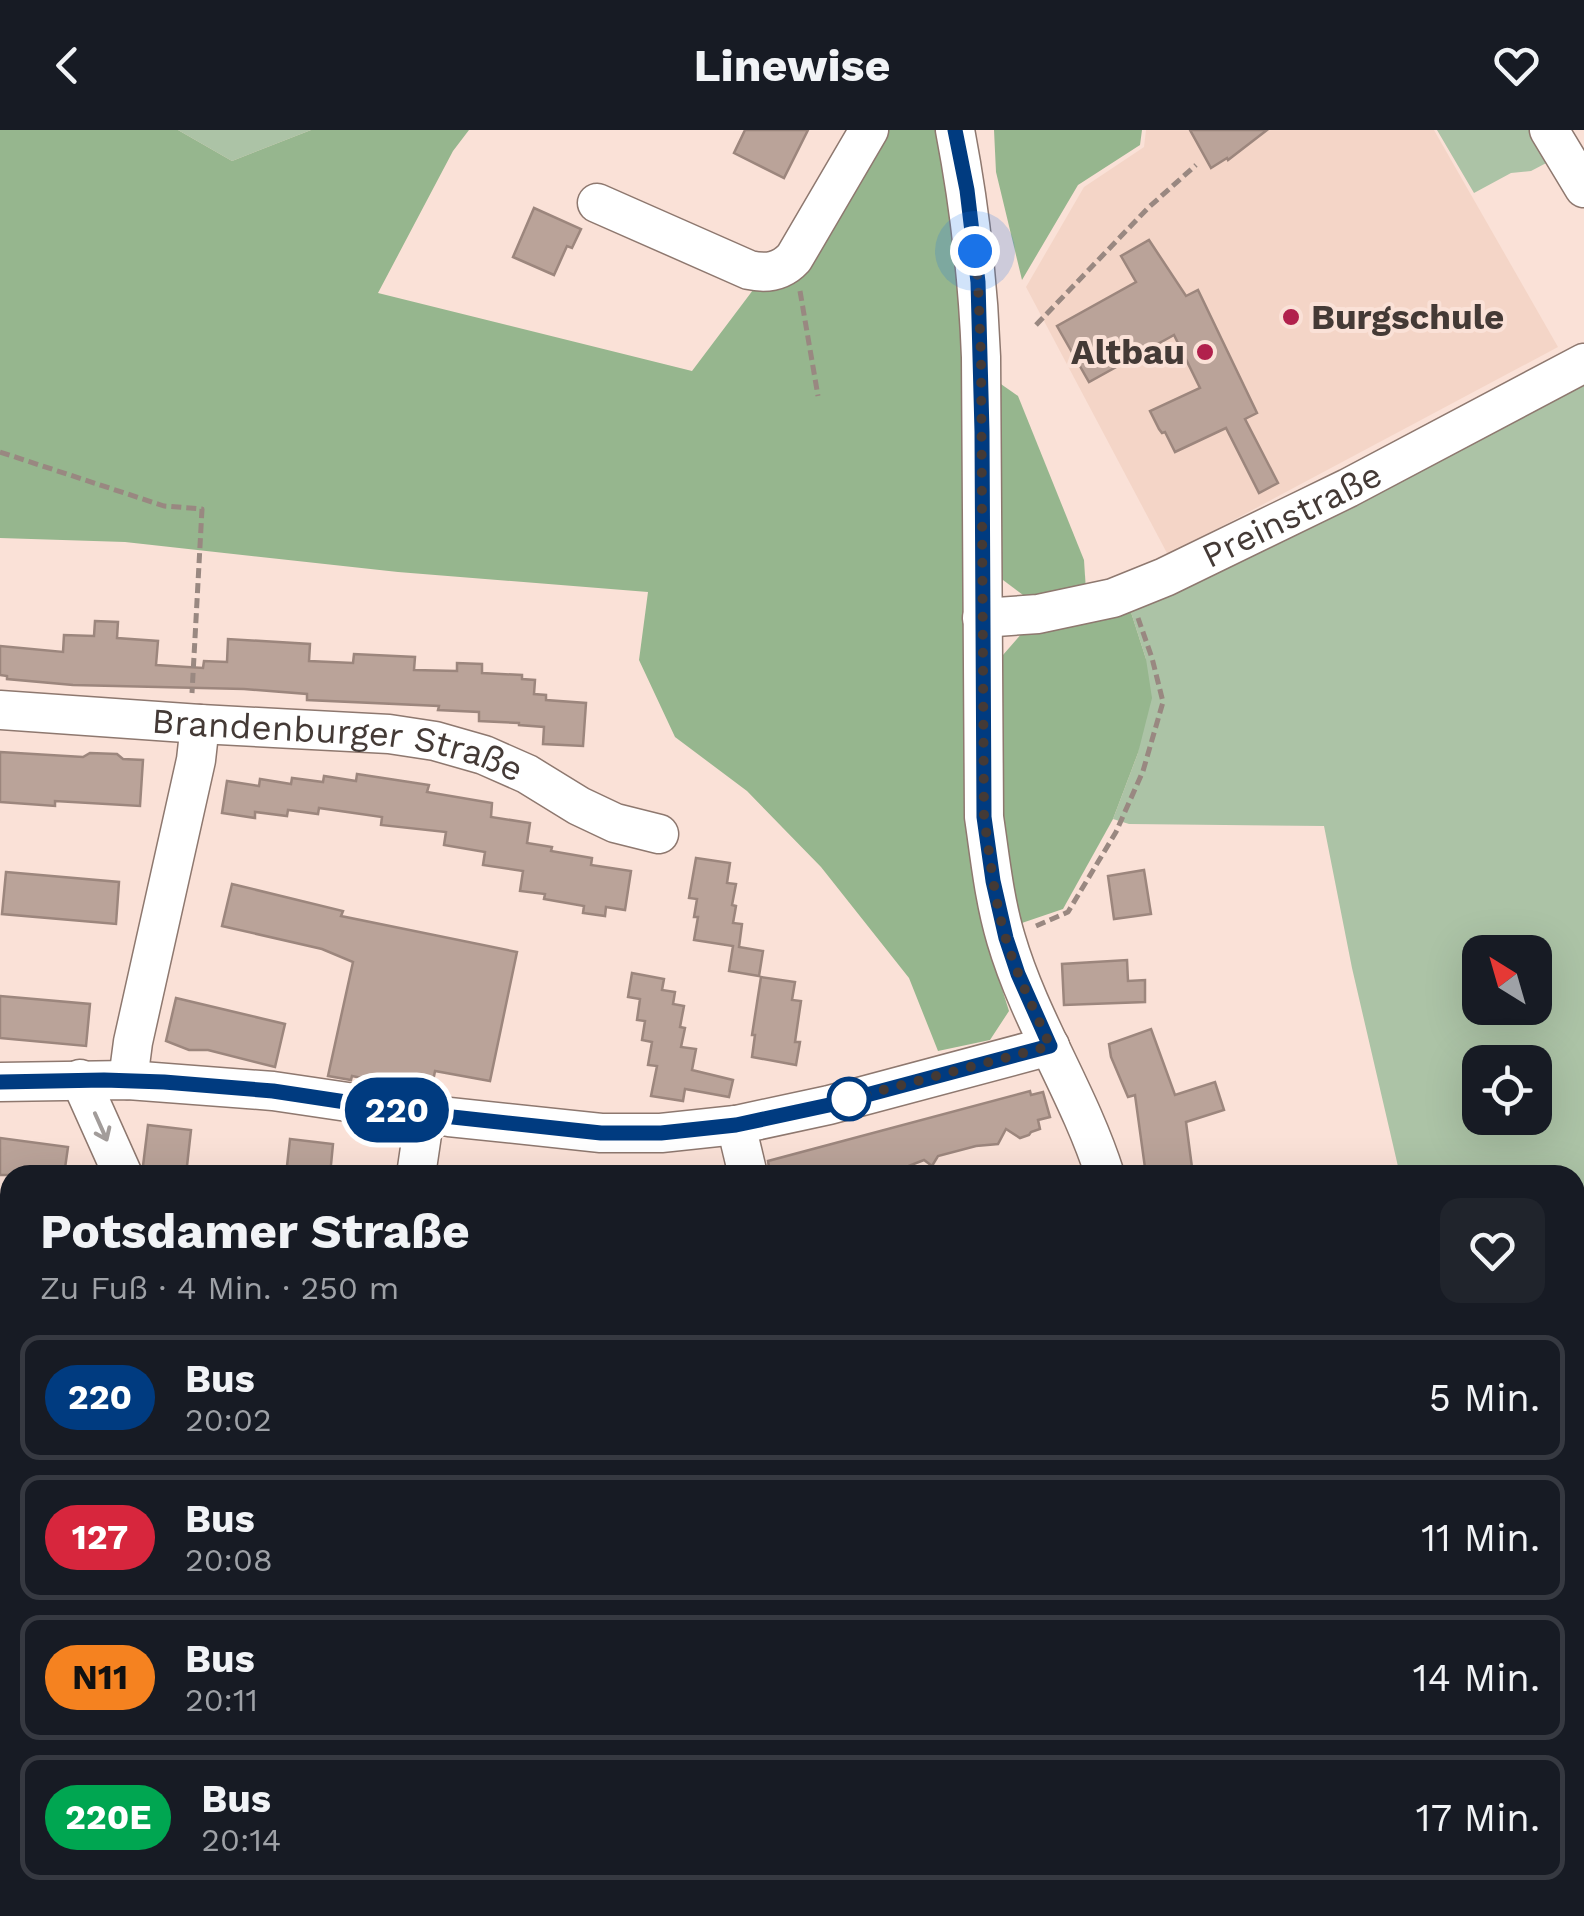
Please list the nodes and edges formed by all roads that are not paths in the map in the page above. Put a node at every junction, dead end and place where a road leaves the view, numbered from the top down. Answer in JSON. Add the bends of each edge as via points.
{"nodes":[{"id":1,"x":869,"y":130,"type":"edge"},
{"id":2,"x":955,"y":130,"type":"edge"},
{"id":3,"x":1549,"y":130,"type":"edge"},
{"id":4,"x":1584,"y":188,"type":"edge"},
{"id":5,"x":596,"y":204,"type":"dead end"},
{"id":6,"x":1584,"y":363,"type":"edge"},
{"id":7,"x":982,"y":618,"type":"junction"},
{"id":8,"x":0,"y":710,"type":"edge"},
{"id":9,"x":200,"y":724,"type":"junction"},
{"id":10,"x":660,"y":834,"type":"dead end"},
{"id":11,"x":1050,"y":1046,"type":"junction"},
{"id":12,"x":80,"y":1080,"type":"junction"},
{"id":13,"x":128,"y":1080,"type":"junction"},
{"id":14,"x":0,"y":1082,"type":"edge"},
{"id":15,"x":425,"y":1114,"type":"junction"},
{"id":16,"x":736,"y":1125,"type":"junction"},
{"id":17,"x":118,"y":1165,"type":"edge"},
{"id":18,"x":417,"y":1165,"type":"edge"},
{"id":19,"x":746,"y":1165,"type":"edge"},
{"id":20,"x":1101,"y":1165,"type":"edge"}],
"edges":[{"from":1,"to":5,"type":"street","via":[[794,258],[775,272],[749,270]]},
{"from":2,"to":7,"type":"street","via":[[978,282]]},
{"from":3,"to":4,"type":"street"},
{"from":6,"to":7,"type":"street","name":"Preinstraße","via":[[1348,488],[1130,592],[1038,614]]},
{"from":7,"to":11,"type":"street","via":[[984,817],[993,881],[1018,974]]},
{"from":8,"to":9,"type":"street","name":"Brandenburger Straße"},
{"from":9,"to":10,"type":"street","name":"Brandenburger Straße","via":[[435,741],[513,768],[616,823]]},
{"from":9,"to":13,"type":"street"},
{"from":11,"to":16,"type":"street"},
{"from":11,"to":20,"type":"street"},
{"from":12,"to":13,"type":"street"},
{"from":12,"to":14,"type":"street"},
{"from":12,"to":17,"type":"street","one_way":true},
{"from":13,"to":15,"type":"street","via":[[273,1091]]},
{"from":15,"to":16,"type":"street","via":[[601,1133]]},
{"from":15,"to":18,"type":"street"},
{"from":16,"to":19,"type":"street"}]}
